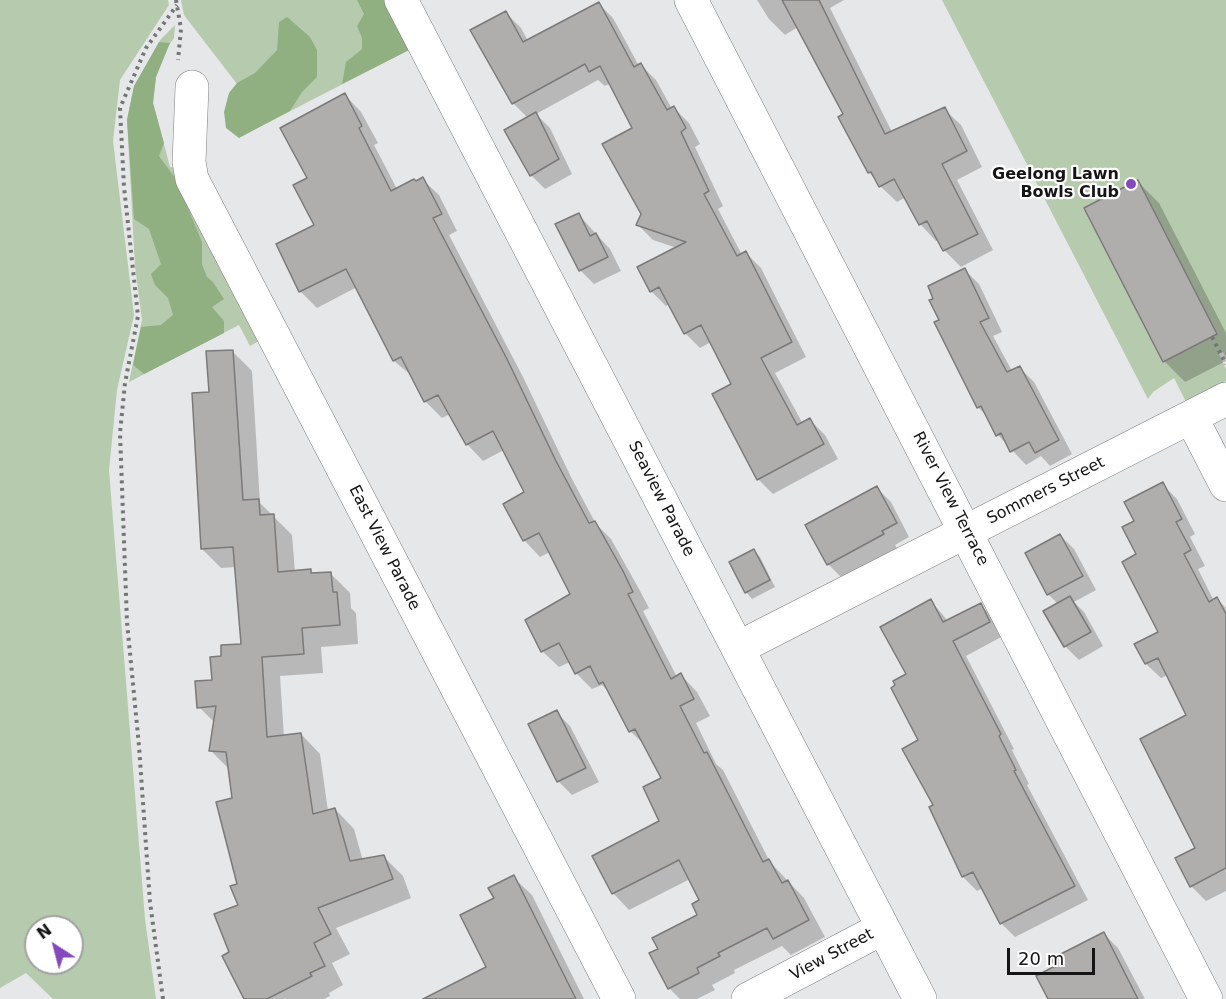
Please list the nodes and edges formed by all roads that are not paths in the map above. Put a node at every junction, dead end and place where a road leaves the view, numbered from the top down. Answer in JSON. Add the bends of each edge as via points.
{"nodes":[{"id":1,"x":401,"y":0,"type":"edge"},
{"id":2,"x":691,"y":0,"type":"edge"},
{"id":3,"x":192,"y":87,"type":"road end"},
{"id":4,"x":1226,"y":399,"type":"edge"},
{"id":5,"x":1191,"y":417,"type":"junction"},
{"id":6,"x":1226,"y":485,"type":"edge"},
{"id":7,"x":967,"y":531,"type":"junction"},
{"id":8,"x":738,"y":648,"type":"junction"},
{"id":9,"x":883,"y":928,"type":"junction"},
{"id":10,"x":619,"y":999,"type":"edge"},
{"id":11,"x":748,"y":999,"type":"edge"},
{"id":12,"x":920,"y":999,"type":"edge"},
{"id":13,"x":1206,"y":999,"type":"edge"}],
"edges":[{"from":1,"to":8,"type":"street","name":"Seaview Parade"},
{"from":2,"to":7,"type":"street","name":"River View Terrace"},
{"from":3,"to":10,"type":"street","name":"East View Parade","via":[[192,179]]},
{"from":4,"to":5,"type":"street","name":"Sommers Street"},
{"from":5,"to":6,"type":"street"},
{"from":5,"to":7,"type":"street","name":"Sommers Street"},
{"from":7,"to":8,"type":"street","name":"Sommers Street"},
{"from":7,"to":13,"type":"street","name":"River View Terrace"},
{"from":8,"to":9,"type":"street","name":"Seaview Parade"},
{"from":9,"to":11,"type":"street","name":"View Street"},
{"from":9,"to":12,"type":"street","name":"Seaview Parade"}]}
